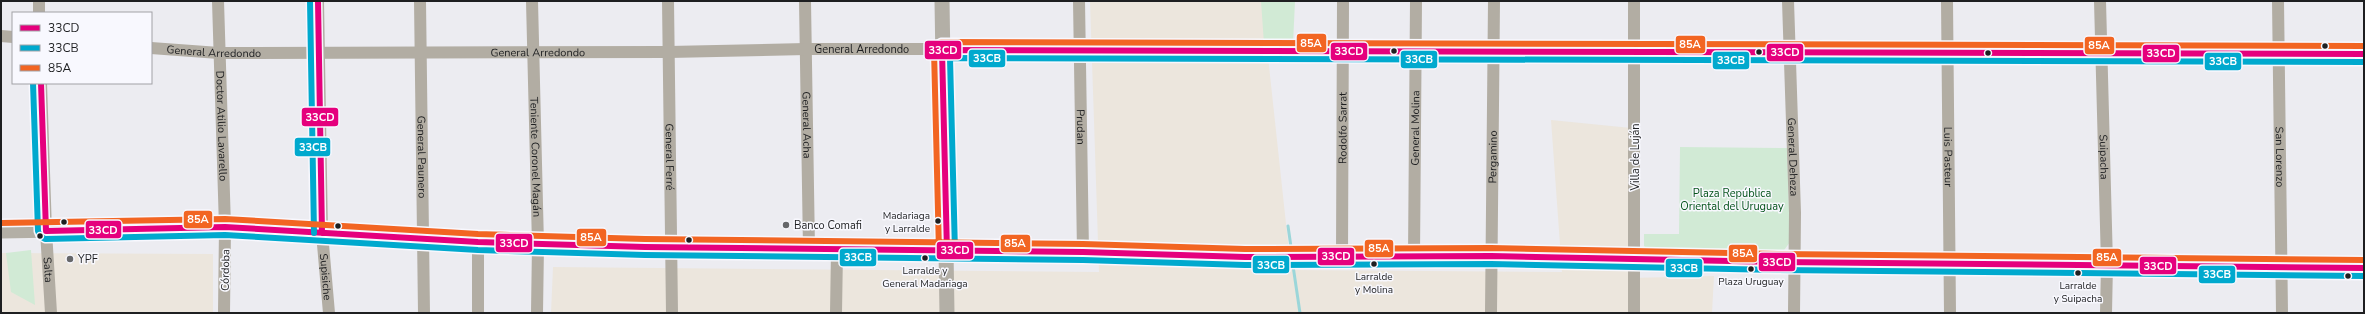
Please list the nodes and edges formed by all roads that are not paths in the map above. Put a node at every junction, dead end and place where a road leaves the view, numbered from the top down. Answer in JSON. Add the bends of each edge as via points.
{"nodes":[{"id":1,"x":39,"y":1,"type":"edge"},
{"id":2,"x":218,"y":1,"type":"edge"},
{"id":3,"x":318,"y":1,"type":"edge"},
{"id":4,"x":420,"y":1,"type":"edge"},
{"id":5,"x":532,"y":1,"type":"edge"},
{"id":6,"x":668,"y":1,"type":"edge"},
{"id":7,"x":805,"y":1,"type":"edge"},
{"id":8,"x":942,"y":1,"type":"edge"},
{"id":9,"x":1079,"y":1,"type":"edge"},
{"id":10,"x":1343,"y":1,"type":"edge"},
{"id":11,"x":1416,"y":1,"type":"edge"},
{"id":12,"x":1494,"y":1,"type":"edge"},
{"id":13,"x":1634,"y":1,"type":"edge"},
{"id":14,"x":1788,"y":1,"type":"edge"},
{"id":15,"x":1947,"y":1,"type":"edge"},
{"id":16,"x":2100,"y":1,"type":"edge"},
{"id":17,"x":2278,"y":1,"type":"edge"},
{"id":18,"x":39,"y":12,"type":"edge"},
{"id":19,"x":1,"y":36,"type":"edge"},
{"id":20,"x":12,"y":37,"type":"edge"},
{"id":21,"x":152,"y":48,"type":"edge"},
{"id":22,"x":806,"y":49,"type":"junction"},
{"id":23,"x":942,"y":50,"type":"junction"},
{"id":24,"x":1342,"y":50,"type":"junction"},
{"id":25,"x":1081,"y":51,"type":"junction"},
{"id":26,"x":533,"y":52,"type":"junction"},
{"id":27,"x":669,"y":52,"type":"junction"},
{"id":28,"x":1416,"y":52,"type":"junction"},
{"id":29,"x":1494,"y":52,"type":"junction"},
{"id":30,"x":1948,"y":52,"type":"junction"},
{"id":31,"x":219,"y":53,"type":"junction"},
{"id":32,"x":318,"y":53,"type":"junction"},
{"id":33,"x":421,"y":53,"type":"junction"},
{"id":34,"x":1634,"y":53,"type":"junction"},
{"id":35,"x":1790,"y":53,"type":"junction"},
{"id":36,"x":2101,"y":54,"type":"junction"},
{"id":37,"x":2280,"y":54,"type":"junction"},
{"id":38,"x":2364,"y":54,"type":"edge"},
{"id":39,"x":41,"y":84,"type":"edge"},
{"id":40,"x":225,"y":227,"type":"junction"},
{"id":41,"x":1,"y":231,"type":"edge"},
{"id":42,"x":46,"y":231,"type":"junction"},
{"id":43,"x":322,"y":233,"type":"junction"},
{"id":44,"x":424,"y":239,"type":"junction"},
{"id":45,"x":478,"y":242,"type":"junction"},
{"id":46,"x":538,"y":245,"type":"junction"},
{"id":47,"x":671,"y":247,"type":"junction"},
{"id":48,"x":809,"y":249,"type":"junction"},
{"id":49,"x":837,"y":251,"type":"junction"},
{"id":50,"x":948,"y":252,"type":"junction"},
{"id":51,"x":1083,"y":252,"type":"junction"},
{"id":52,"x":1342,"y":255,"type":"junction"},
{"id":53,"x":1414,"y":256,"type":"junction"},
{"id":54,"x":1491,"y":256,"type":"junction"},
{"id":55,"x":1635,"y":258,"type":"junction"},
{"id":56,"x":1794,"y":262,"type":"junction"},
{"id":57,"x":1950,"y":264,"type":"junction"},
{"id":58,"x":2107,"y":264,"type":"junction"},
{"id":59,"x":2282,"y":267,"type":"junction"},
{"id":60,"x":2364,"y":268,"type":"edge"},
{"id":61,"x":51,"y":313,"type":"edge"},
{"id":62,"x":224,"y":313,"type":"edge"},
{"id":63,"x":329,"y":313,"type":"edge"},
{"id":64,"x":424,"y":313,"type":"edge"},
{"id":65,"x":478,"y":313,"type":"edge"},
{"id":66,"x":537,"y":313,"type":"edge"},
{"id":67,"x":672,"y":313,"type":"edge"},
{"id":68,"x":836,"y":313,"type":"edge"},
{"id":69,"x":947,"y":313,"type":"edge"},
{"id":70,"x":1491,"y":313,"type":"edge"},
{"id":71,"x":1634,"y":313,"type":"edge"},
{"id":72,"x":1794,"y":313,"type":"edge"},
{"id":73,"x":1950,"y":313,"type":"edge"},
{"id":74,"x":2106,"y":313,"type":"edge"},
{"id":75,"x":2282,"y":313,"type":"edge"}],
"edges":[{"from":1,"to":18,"type":"street"},
{"from":2,"to":31,"type":"street","name":"Doctor Atilio Lavarello"},
{"from":3,"to":32,"type":"street","name":"Supisiche"},
{"from":4,"to":33,"type":"street","name":"General Paunero"},
{"from":5,"to":26,"type":"street","name":"Teniente Coronel Magán"},
{"from":6,"to":27,"type":"street","name":"General Ferré"},
{"from":7,"to":22,"type":"street","name":"General Acha"},
{"from":8,"to":23,"type":"main road"},
{"from":9,"to":25,"type":"street","name":"Prudan"},
{"from":10,"to":24,"type":"street","name":"Rodolfo Sarrat"},
{"from":11,"to":28,"type":"street","name":"General Molina"},
{"from":12,"to":29,"type":"street","name":"Pergamino"},
{"from":13,"to":34,"type":"street","name":"Villa de Luján"},
{"from":14,"to":35,"type":"street","name":"General Deheza"},
{"from":15,"to":30,"type":"street","name":"Luis Pasteur"},
{"from":16,"to":36,"type":"street","name":"Suipacha"},
{"from":17,"to":37,"type":"street","name":"San Lorenzo"},
{"from":19,"to":20,"type":"street"},
{"from":21,"to":31,"type":"street","name":"General Arredondo"},
{"from":22,"to":23,"type":"street","name":"General Arredondo"},
{"from":22,"to":27,"type":"street","name":"General Arredondo"},
{"from":22,"to":48,"type":"street","name":"General Acha"},
{"from":23,"to":25,"type":"street","name":"General Arredondo"},
{"from":23,"to":50,"type":"main road"},
{"from":24,"to":25,"type":"street","name":"General Arredondo"},
{"from":24,"to":28,"type":"street","name":"General Arredondo"},
{"from":24,"to":52,"type":"street","name":"Rodolfo Sarrat"},
{"from":25,"to":51,"type":"street","name":"Prudan"},
{"from":26,"to":27,"type":"street","name":"General Arredondo"},
{"from":26,"to":33,"type":"street","name":"General Arredondo"},
{"from":26,"to":46,"type":"street","name":"Teniente Coronel Magán"},
{"from":27,"to":47,"type":"street","name":"General Ferré"},
{"from":28,"to":29,"type":"street","name":"General Arredondo"},
{"from":28,"to":53,"type":"street","name":"General Molina"},
{"from":29,"to":34,"type":"street","name":"General Arredondo"},
{"from":29,"to":54,"type":"street","name":"Pergamino"},
{"from":30,"to":35,"type":"street","name":"General Arredondo"},
{"from":30,"to":36,"type":"street","name":"General Arredondo"},
{"from":30,"to":57,"type":"street","name":"Luis Pasteur"},
{"from":31,"to":32,"type":"street","name":"General Arredondo"},
{"from":31,"to":40,"type":"street","name":"Doctor Atilio Lavarello"},
{"from":32,"to":33,"type":"street","name":"General Arredondo"},
{"from":32,"to":43,"type":"street","name":"Supisiche"},
{"from":33,"to":44,"type":"street","name":"General Paunero"},
{"from":34,"to":35,"type":"street","name":"General Arredondo"},
{"from":34,"to":55,"type":"street","name":"Villa de Luján"},
{"from":35,"to":56,"type":"street","name":"General Deheza","via":[[1796,232]]},
{"from":36,"to":37,"type":"street","name":"General Arredondo"},
{"from":36,"to":58,"type":"street","name":"Suipacha"},
{"from":37,"to":38,"type":"street","name":"General Arredondo"},
{"from":37,"to":59,"type":"street","name":"San Lorenzo"},
{"from":39,"to":42,"type":"street","name":"Salta"},
{"from":40,"to":42,"type":"main road"},
{"from":40,"to":43,"type":"main road"},
{"from":40,"to":62,"type":"street","name":"Córdoba"},
{"from":41,"to":42,"type":"main road"},
{"from":42,"to":61,"type":"street","name":"Salta"},
{"from":43,"to":44,"type":"main road"},
{"from":43,"to":63,"type":"street","name":"Supisiche"},
{"from":44,"to":45,"type":"main road"},
{"from":44,"to":64,"type":"street","name":"General Paunero"},
{"from":45,"to":46,"type":"main road"},
{"from":45,"to":65,"type":"street"},
{"from":46,"to":47,"type":"main road"},
{"from":46,"to":66,"type":"street","name":"Teniente Coronel Magán"},
{"from":47,"to":48,"type":"main road"},
{"from":47,"to":67,"type":"street","name":"General Ferré"},
{"from":48,"to":49,"type":"main road"},
{"from":49,"to":50,"type":"main road"},
{"from":49,"to":68,"type":"street"},
{"from":50,"to":51,"type":"street"},
{"from":50,"to":69,"type":"main road"},
{"from":51,"to":52,"type":"street"},
{"from":52,"to":53,"type":"street"},
{"from":53,"to":54,"type":"street"},
{"from":54,"to":55,"type":"street"},
{"from":54,"to":70,"type":"street","name":"Pergamino"},
{"from":55,"to":56,"type":"street"},
{"from":55,"to":71,"type":"street","name":"Villa de Luján"},
{"from":56,"to":57,"type":"street"},
{"from":56,"to":72,"type":"street","name":"General Deheza"},
{"from":57,"to":58,"type":"street"},
{"from":57,"to":73,"type":"street","name":"Luis Pasteur"},
{"from":58,"to":59,"type":"street"},
{"from":58,"to":74,"type":"street","name":"Suipacha"},
{"from":59,"to":60,"type":"street"},
{"from":59,"to":75,"type":"street","name":"San Lorenzo"}]}
